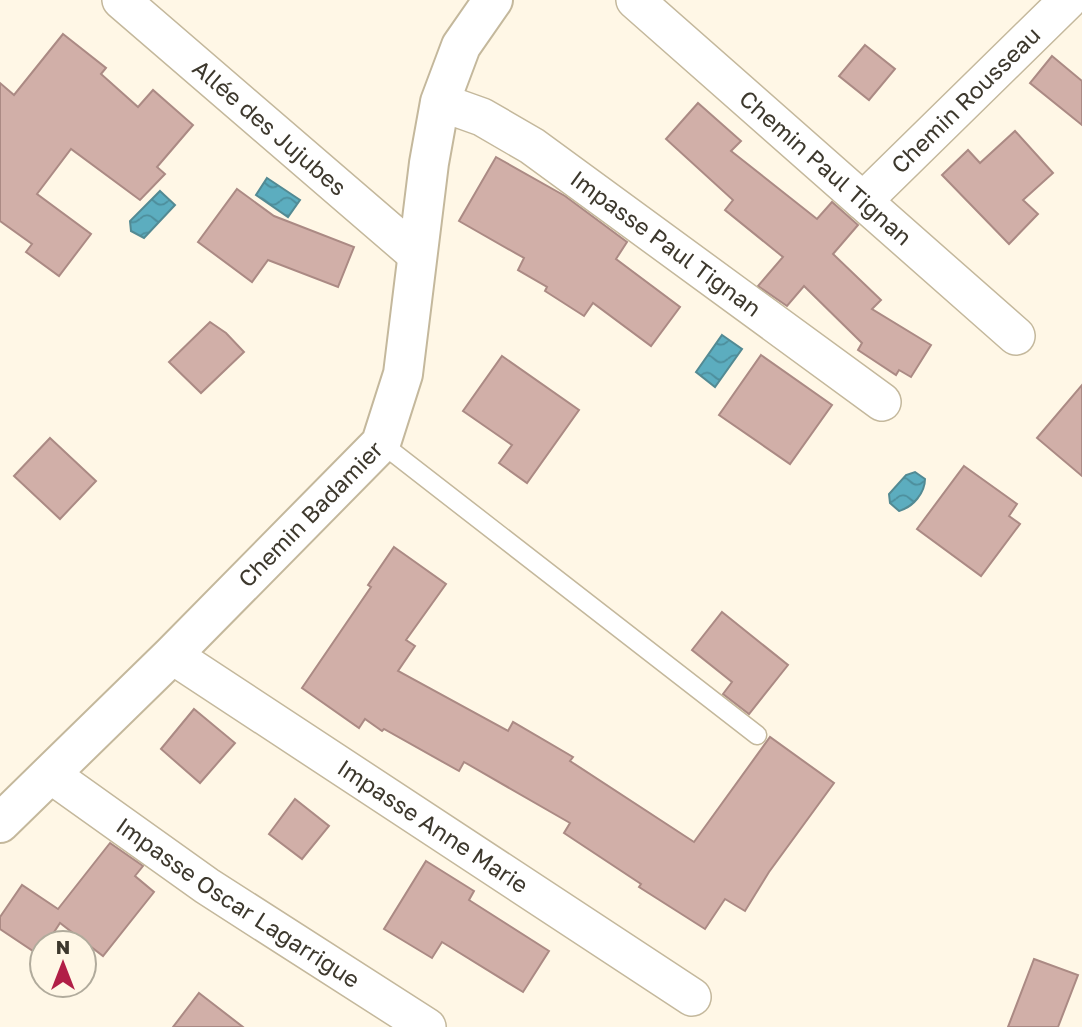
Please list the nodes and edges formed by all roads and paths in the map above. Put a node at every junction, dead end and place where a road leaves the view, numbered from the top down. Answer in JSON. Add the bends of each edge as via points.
{"nodes":[{"id":1,"x":121,"y":0,"type":"edge"},
{"id":2,"x":493,"y":0,"type":"edge"},
{"id":3,"x":635,"y":0,"type":"edge"},
{"id":4,"x":1068,"y":0,"type":"edge"},
{"id":5,"x":440,"y":102,"type":"junction"},
{"id":6,"x":863,"y":201,"type":"junction"},
{"id":7,"x":416,"y":255,"type":"junction"},
{"id":8,"x":1016,"y":336,"type":"dead end"},
{"id":9,"x":882,"y":402,"type":"dead end"},
{"id":10,"x":381,"y":443,"type":"junction"},
{"id":11,"x":172,"y":655,"type":"junction"},
{"id":12,"x":757,"y":735,"type":"dead end"},
{"id":13,"x":50,"y":774,"type":"junction"},
{"id":14,"x":0,"y":824,"type":"edge"},
{"id":15,"x":692,"y":997,"type":"dead end"},
{"id":16,"x":427,"y":1027,"type":"edge"}],
"edges":[{"from":1,"to":7,"type":"street","name":"Allée des Jujubes"},
{"from":2,"to":5,"type":"street","name":"Chemin Badamier","via":[[461,46]]},
{"from":3,"to":6,"type":"street","name":"Chemin Paul Tignan"},
{"from":4,"to":6,"type":"street","name":"Chemin Rousseau"},
{"from":5,"to":7,"type":"street","name":"Chemin Badamier"},
{"from":5,"to":9,"type":"street","name":"Impasse Paul Tignan","via":[[482,117],[532,146]]},
{"from":6,"to":8,"type":"street","name":"Chemin Paul Tignan"},
{"from":7,"to":10,"type":"street","name":"Chemin Badamier","via":[[403,374]]},
{"from":10,"to":11,"type":"street","name":"Chemin Badamier"},
{"from":10,"to":12,"type":"lane"},
{"from":11,"to":13,"type":"street","name":"Chemin Badamier"},
{"from":11,"to":15,"type":"street","name":"Impasse Anne Marie"},
{"from":13,"to":14,"type":"street","name":"Chemin Badamier"},
{"from":13,"to":16,"type":"street","name":"Impasse Oscar Lagarrigue","via":[[207,886]]}]}
